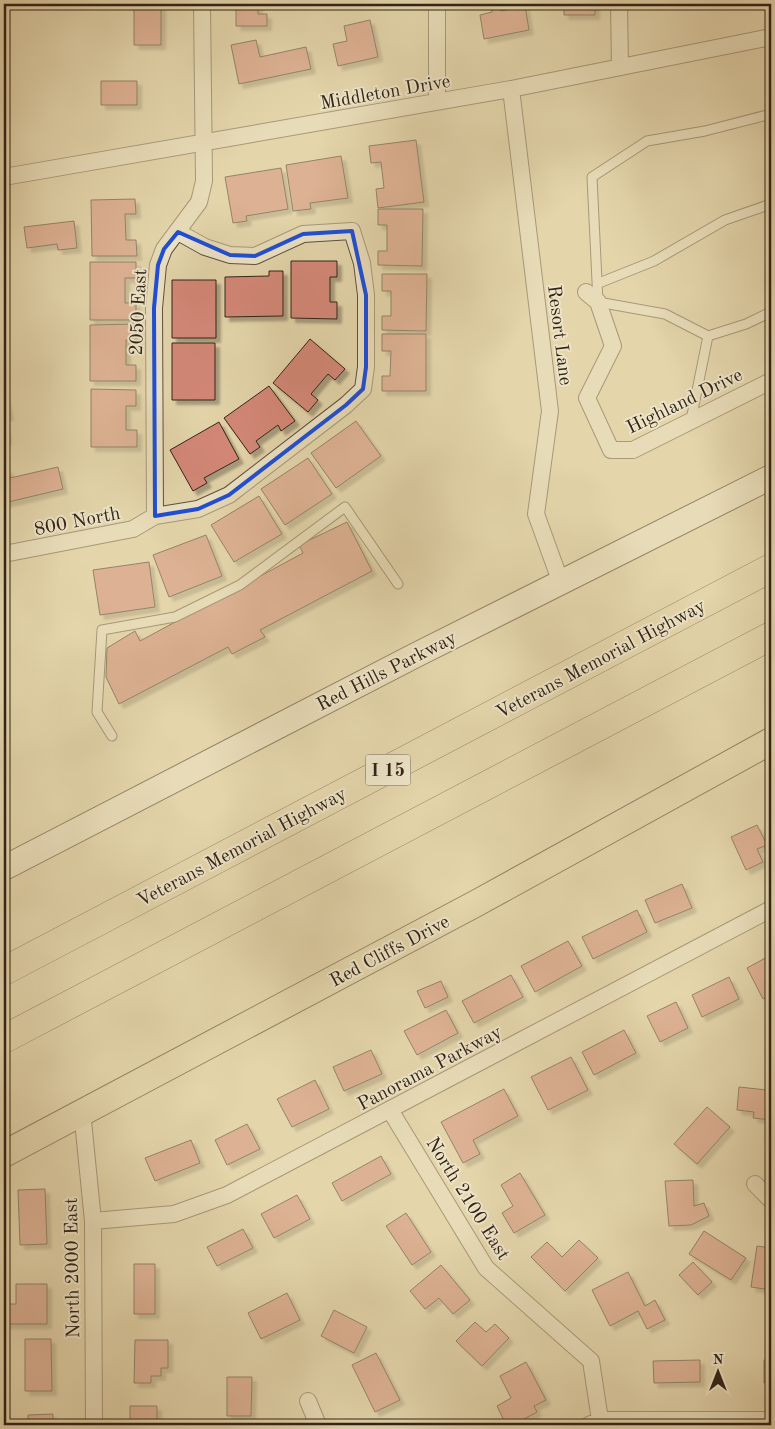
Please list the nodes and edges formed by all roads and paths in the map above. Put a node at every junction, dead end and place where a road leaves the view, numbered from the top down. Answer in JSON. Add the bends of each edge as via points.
{"nodes":[{"id":1,"x":202,"y":4,"type":"edge"},
{"id":2,"x":437,"y":4,"type":"edge"},
{"id":3,"x":620,"y":4,"type":"edge"},
{"id":4,"x":771,"y":37,"type":"edge"},
{"id":5,"x":620,"y":67,"type":"junction"},
{"id":6,"x":511,"y":89,"type":"junction"},
{"id":7,"x":437,"y":102,"type":"junction"},
{"id":8,"x":771,"y":114,"type":"edge"},
{"id":9,"x":204,"y":144,"type":"junction"},
{"id":10,"x":4,"y":177,"type":"edge"},
{"id":11,"x":771,"y":204,"type":"edge"},
{"id":12,"x":178,"y":232,"type":"junction"},
{"id":13,"x":594,"y":293,"type":"junction"},
{"id":14,"x":771,"y":312,"type":"edge"},
{"id":15,"x":708,"y":336,"type":"junction"},
{"id":16,"x":771,"y":381,"type":"edge"},
{"id":17,"x":691,"y":420,"type":"junction"},
{"id":18,"x":771,"y":478,"type":"edge"},
{"id":19,"x":155,"y":516,"type":"junction"},
{"id":20,"x":4,"y":554,"type":"edge"},
{"id":21,"x":771,"y":568,"type":"edge"},
{"id":22,"x":561,"y":583,"type":"junction"},
{"id":23,"x":398,"y":584,"type":"dead end"},
{"id":24,"x":771,"y":636,"type":"edge"},
{"id":25,"x":112,"y":736,"type":"dead end"},
{"id":26,"x":771,"y":741,"type":"edge"},
{"id":27,"x":4,"y":868,"type":"edge"},
{"id":28,"x":771,"y":909,"type":"edge"},
{"id":29,"x":4,"y":972,"type":"edge"},
{"id":30,"x":4,"y":1039,"type":"edge"},
{"id":31,"x":390,"y":1110,"type":"junction"},
{"id":32,"x":82,"y":1111,"type":"junction"},
{"id":33,"x":4,"y":1154,"type":"edge"},
{"id":34,"x":755,"y":1184,"type":"dead end"},
{"id":35,"x":771,"y":1200,"type":"edge"},
{"id":36,"x":93,"y":1221,"type":"junction"},
{"id":37,"x":308,"y":1401,"type":"dead end"},
{"id":38,"x":771,"y":1420,"type":"edge"},
{"id":39,"x":595,"y":1423,"type":"edge"},
{"id":40,"x":94,"y":1425,"type":"edge"},
{"id":41,"x":318,"y":1425,"type":"edge"}],
"edges":[{"from":1,"to":9,"type":"street","name":"2050 East"},
{"from":2,"to":7,"type":"street"},
{"from":3,"to":5,"type":"street"},
{"from":4,"to":5,"type":"street","name":"Middleton Drive"},
{"from":5,"to":6,"type":"street","name":"Middleton Drive"},
{"from":6,"to":7,"type":"street","name":"Middleton Drive"},
{"from":6,"to":22,"type":"street","name":"Resort Lane","via":[[550,411],[536,514]]},
{"from":7,"to":9,"type":"street","name":"Middleton Drive"},
{"from":8,"to":13,"type":"lane","via":[[705,131],[647,141],[592,177]]},
{"from":9,"to":10,"type":"street","name":"Middleton Drive"},
{"from":9,"to":12,"type":"street","name":"2050 East","via":[[204,181],[199,202]]},
{"from":11,"to":13,"type":"lane","via":[[725,220]]},
{"from":12,"to":19,"type":"street","name":"2050 East","via":[[164,249],[158,265],[154,308]]},
{"from":12,"to":19,"type":"street","via":[[205,247],[230,255],[255,256],[303,234],[352,231],[362,264],[366,295],[366,367],[363,389],[346,405],[229,495],[198,509]]},
{"from":13,"to":15,"type":"lane","via":[[664,314]]},
{"from":13,"to":17,"type":"street","name":"Highland Drive","via":[[613,346],[587,398],[611,450],[632,450]]},
{"from":14,"to":15,"type":"lane"},
{"from":15,"to":17,"type":"lane"},
{"from":16,"to":17,"type":"street","name":"Highland Drive"},
{"from":18,"to":22,"type":"main road","name":"Red Hills Parkway"},
{"from":19,"to":20,"type":"street","name":"800 North","via":[[133,529]]},
{"from":21,"to":29,"type":"highway","name":"Veterans Memorial Highway","number":"I 15"},
{"from":22,"to":27,"type":"main road","name":"Red Hills Parkway"},
{"from":23,"to":25,"type":"lane","via":[[344,507],[240,584],[216,597],[175,617],[102,630],[97,712]]},
{"from":24,"to":30,"type":"highway"},
{"from":26,"to":32,"type":"main road","name":"Red Cliffs Drive","via":[[475,904]]},
{"from":28,"to":31,"type":"street","name":"Panorama Parkway"},
{"from":31,"to":36,"type":"street","name":"Panorama Parkway","via":[[227,1195],[174,1214]]},
{"from":31,"to":39,"type":"street","name":"North 2100 East","via":[[486,1268],[591,1361]]},
{"from":32,"to":33,"type":"main road","name":"Red Cliffs Drive"},
{"from":32,"to":36,"type":"street","name":"North 2000 East"},
{"from":34,"to":35,"type":"street"},
{"from":36,"to":40,"type":"street","name":"North 2000 East"},
{"from":37,"to":41,"type":"street"},
{"from":38,"to":39,"type":"street"}]}
